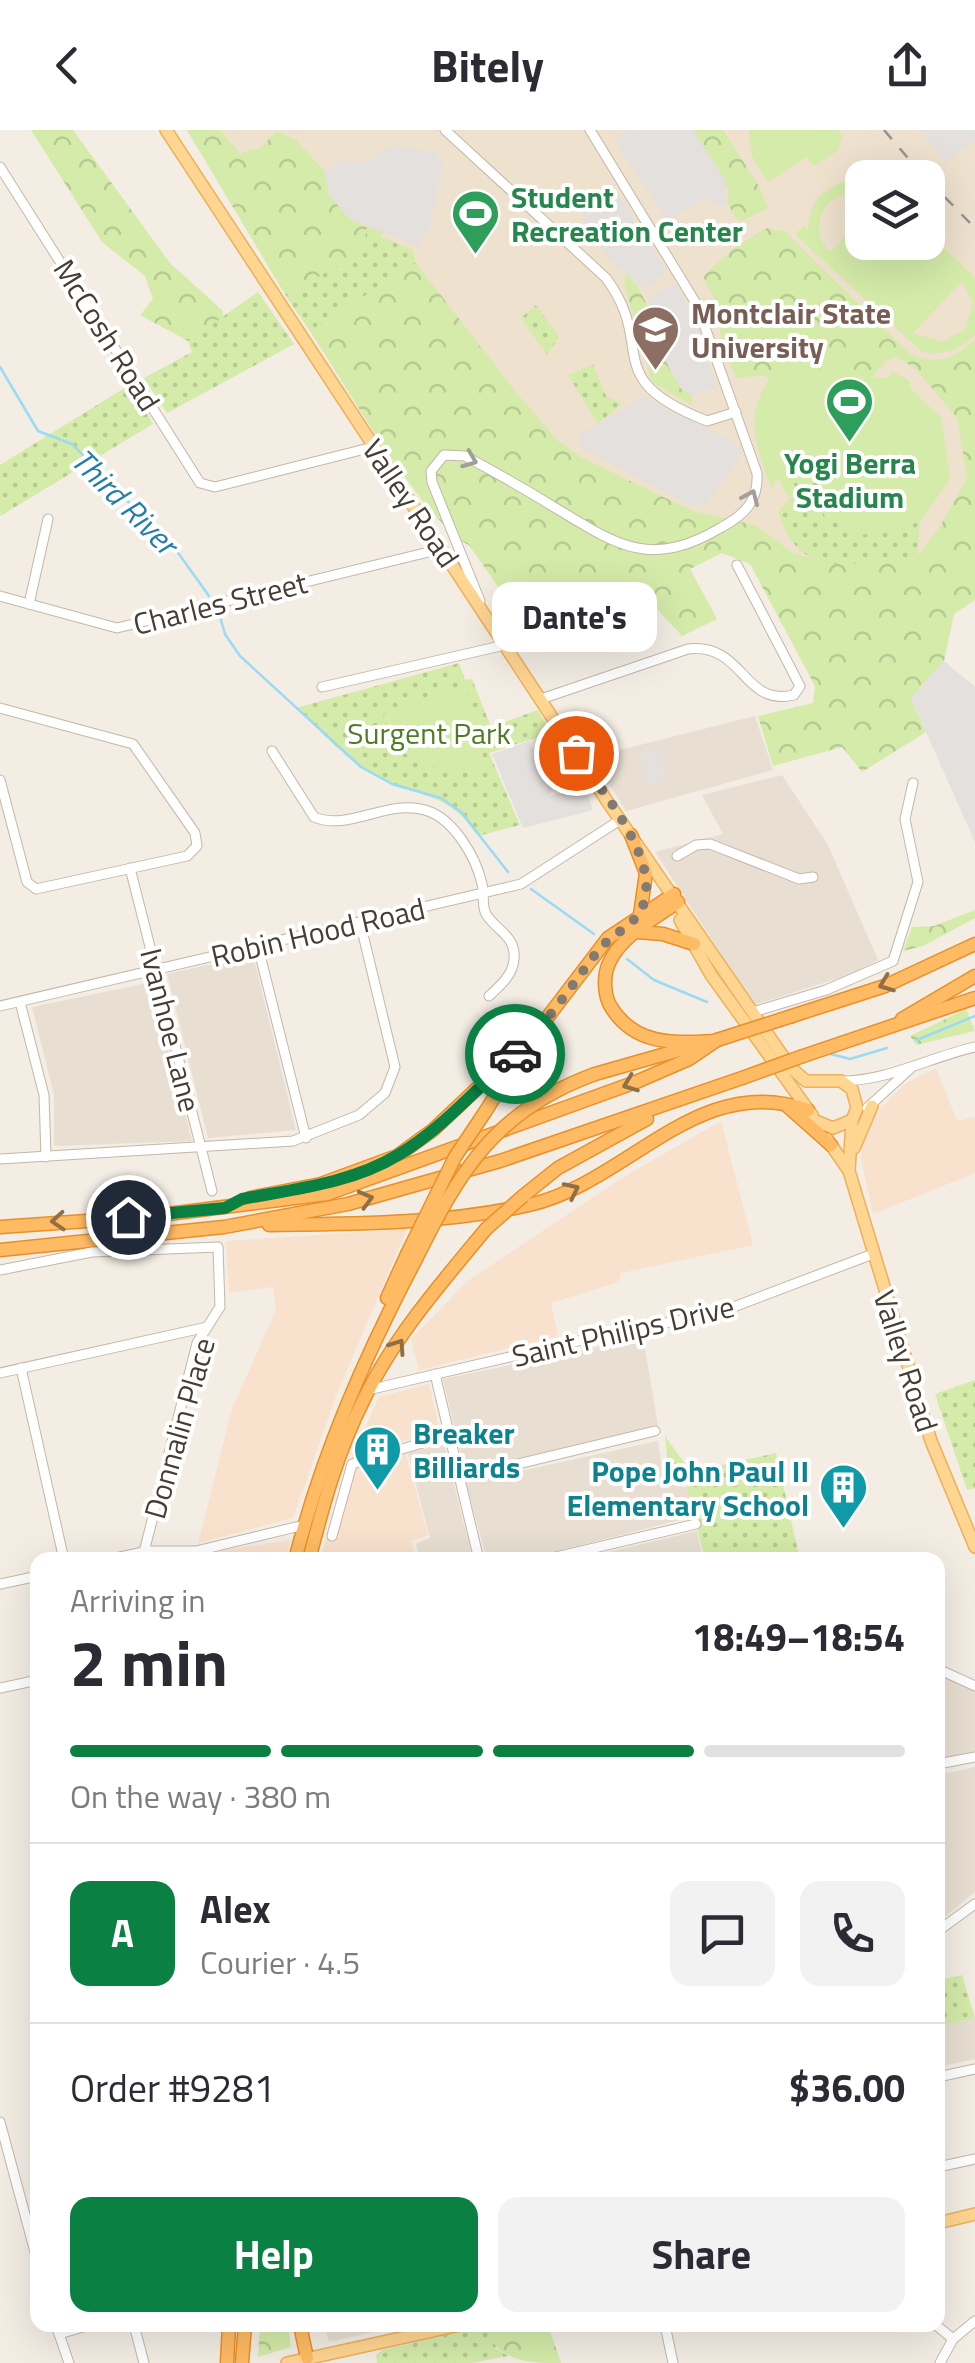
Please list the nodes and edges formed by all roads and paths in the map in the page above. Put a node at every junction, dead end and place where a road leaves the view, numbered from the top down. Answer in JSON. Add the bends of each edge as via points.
{"nodes":[{"id":1,"x":166,"y":130,"type":"edge"},
{"id":2,"x":446,"y":130,"type":"edge"},
{"id":3,"x":590,"y":130,"type":"edge"},
{"id":4,"x":0,"y":168,"type":"edge"},
{"id":5,"x":736,"y":412,"type":"junction"},
{"id":6,"x":373,"y":447,"type":"junction"},
{"id":7,"x":48,"y":519,"type":"dead end"},
{"id":8,"x":442,"y":550,"type":"junction"},
{"id":9,"x":738,"y":565,"type":"dead end"},
{"id":10,"x":0,"y":596,"type":"edge"},
{"id":11,"x":29,"y":604,"type":"junction"},
{"id":12,"x":485,"y":615,"type":"junction"},
{"id":13,"x":505,"y":645,"type":"junction"},
{"id":14,"x":322,"y":687,"type":"dead end"},
{"id":15,"x":541,"y":699,"type":"junction"},
{"id":16,"x":0,"y":708,"type":"edge"},
{"id":17,"x":272,"y":751,"type":"dead end"},
{"id":18,"x":0,"y":780,"type":"edge"},
{"id":19,"x":913,"y":784,"type":"dead end"},
{"id":20,"x":2,"y":792,"type":"edge"},
{"id":21,"x":620,"y":820,"type":"junction"},
{"id":22,"x":631,"y":835,"type":"junction"},
{"id":23,"x":677,"y":856,"type":"dead end"},
{"id":24,"x":130,"y":868,"type":"junction"},
{"id":25,"x":813,"y":877,"type":"dead end"},
{"id":26,"x":483,"y":893,"type":"junction"},
{"id":27,"x":673,"y":900,"type":"junction"},
{"id":28,"x":640,"y":915,"type":"junction"},
{"id":29,"x":360,"y":922,"type":"junction"},
{"id":30,"x":637,"y":932,"type":"junction"},
{"id":31,"x":694,"y":944,"type":"junction"},
{"id":32,"x":975,"y":944,"type":"edge"},
{"id":33,"x":258,"y":947,"type":"junction"},
{"id":34,"x":156,"y":971,"type":"junction"},
{"id":35,"x":975,"y":976,"type":"edge"},
{"id":36,"x":488,"y":996,"type":"dead end"},
{"id":37,"x":975,"y":998,"type":"edge"},
{"id":38,"x":20,"y":1002,"type":"junction"},
{"id":39,"x":0,"y":1006,"type":"edge"},
{"id":40,"x":754,"y":1012,"type":"junction"},
{"id":41,"x":892,"y":1026,"type":"junction"},
{"id":42,"x":534,"y":1035,"type":"junction"},
{"id":43,"x":717,"y":1040,"type":"junction"},
{"id":44,"x":975,"y":1047,"type":"edge"},
{"id":45,"x":916,"y":1063,"type":"junction"},
{"id":46,"x":742,"y":1078,"type":"junction"},
{"id":47,"x":823,"y":1082,"type":"junction"},
{"id":48,"x":841,"y":1082,"type":"junction"},
{"id":49,"x":780,"y":1100,"type":"junction"},
{"id":50,"x":872,"y":1106,"type":"junction"},
{"id":51,"x":812,"y":1115,"type":"junction"},
{"id":52,"x":853,"y":1117,"type":"junction"},
{"id":53,"x":306,"y":1138,"type":"junction"},
{"id":54,"x":831,"y":1145,"type":"junction"},
{"id":55,"x":201,"y":1148,"type":"junction"},
{"id":56,"x":853,"y":1152,"type":"junction"},
{"id":57,"x":46,"y":1157,"type":"junction"},
{"id":58,"x":0,"y":1159,"type":"edge"},
{"id":59,"x":849,"y":1171,"type":"junction"},
{"id":60,"x":212,"y":1191,"type":"dead end"},
{"id":61,"x":225,"y":1208,"type":"junction"},
{"id":62,"x":237,"y":1225,"type":"junction"},
{"id":63,"x":0,"y":1226,"type":"edge"},
{"id":64,"x":0,"y":1250,"type":"edge"},
{"id":65,"x":873,"y":1254,"type":"junction"},
{"id":66,"x":412,"y":1257,"type":"junction"},
{"id":67,"x":0,"y":1270,"type":"edge"},
{"id":68,"x":206,"y":1327,"type":"junction"},
{"id":69,"x":21,"y":1368,"type":"junction"},
{"id":70,"x":0,"y":1373,"type":"edge"},
{"id":71,"x":435,"y":1374,"type":"junction"},
{"id":72,"x":368,"y":1390,"type":"junction"},
{"id":73,"x":655,"y":1431,"type":"dead end"},
{"id":74,"x":450,"y":1435,"type":"junction"},
{"id":75,"x":460,"y":1478,"type":"junction"},
{"id":76,"x":696,"y":1524,"type":"dead end"},
{"id":77,"x":304,"y":1525,"type":"junction"},
{"id":78,"x":332,"y":1536,"type":"dead end"},
{"id":79,"x":975,"y":1548,"type":"edge"},
{"id":80,"x":62,"y":1552,"type":"edge"},
{"id":81,"x":144,"y":1552,"type":"joint"},
{"id":82,"x":297,"y":1552,"type":"edge"},
{"id":83,"x":311,"y":1552,"type":"edge"},
{"id":84,"x":477,"y":1552,"type":"edge"},
{"id":85,"x":577,"y":1552,"type":"edge"},
{"id":86,"x":30,"y":1578,"type":"edge"},
{"id":87,"x":1,"y":1584,"type":"edge"},
{"id":88,"x":945,"y":1672,"type":"edge"},
{"id":89,"x":30,"y":1682,"type":"edge"},
{"id":90,"x":975,"y":1686,"type":"edge"},
{"id":91,"x":0,"y":1688,"type":"edge"},
{"id":92,"x":975,"y":1757,"type":"edge"},
{"id":93,"x":945,"y":1763,"type":"edge"},
{"id":94,"x":975,"y":1904,"type":"edge"},
{"id":95,"x":945,"y":1926,"type":"edge"},
{"id":96,"x":975,"y":2069,"type":"edge"},
{"id":97,"x":945,"y":2075,"type":"edge"},
{"id":98,"x":0,"y":2122,"type":"edge"},
{"id":99,"x":975,"y":2158,"type":"edge"},
{"id":100,"x":945,"y":2164,"type":"edge"},
{"id":101,"x":975,"y":2214,"type":"edge"},
{"id":102,"x":945,"y":2220,"type":"edge"},
{"id":103,"x":30,"y":2233,"type":"edge"},
{"id":104,"x":975,"y":2321,"type":"edge"},
{"id":105,"x":58,"y":2332,"type":"edge"},
{"id":106,"x":136,"y":2332,"type":"edge"},
{"id":107,"x":229,"y":2332,"type":"edge"},
{"id":108,"x":245,"y":2332,"type":"edge"},
{"id":109,"x":301,"y":2332,"type":"edge"},
{"id":110,"x":428,"y":2332,"type":"edge"},
{"id":111,"x":667,"y":2332,"type":"edge"},
{"id":112,"x":944,"y":2332,"type":"edge"},
{"id":113,"x":953,"y":2339,"type":"junction"},
{"id":114,"x":307,"y":2358,"type":"junction"},
{"id":115,"x":68,"y":2363,"type":"edge"},
{"id":116,"x":144,"y":2363,"type":"edge"},
{"id":117,"x":227,"y":2363,"type":"edge"},
{"id":118,"x":242,"y":2363,"type":"edge"},
{"id":119,"x":288,"y":2363,"type":"edge"},
{"id":120,"x":674,"y":2363,"type":"edge"},
{"id":121,"x":940,"y":2363,"type":"edge"}],
"edges":[{"from":1,"to":6,"type":"main road","name":"Valley Road"},
{"from":2,"to":5,"type":"street","via":[[606,278],[622,303],[636,370],[648,391],[706,421]]},
{"from":3,"to":5,"type":"street","via":[[688,286]]},
{"from":4,"to":6,"type":"street","name":"McCosh Road","via":[[200,483],[223,485]]},
{"from":12,"to":5,"type":"street","one_way":true,"via":[[432,482],[431,471],[444,455],[465,456],[614,542],[663,551],[700,540],[753,500],[757,474]]},
{"from":6,"to":8,"type":"main road","name":"Valley Road"},
{"from":7,"to":11,"type":"street"},
{"from":8,"to":11,"type":"street","name":"Charles Street","via":[[117,628]]},
{"from":8,"to":12,"type":"main road","name":"Valley Road"},
{"from":9,"to":15,"type":"street","via":[[800,686],[794,696],[775,700],[760,693],[729,657],[709,647]]},
{"from":10,"to":11,"type":"street","name":"Charles Street"},
{"from":12,"to":13,"type":"main road","name":"Valley Road"},
{"from":13,"to":14,"type":"street"},
{"from":13,"to":15,"type":"main road","name":"Valley Road"},
{"from":15,"to":21,"type":"main road","name":"Valley Road"},
{"from":16,"to":24,"type":"street","via":[[133,744],[198,842],[187,856]]},
{"from":17,"to":26,"type":"street","via":[[308,812],[322,820],[395,807],[439,816],[460,839]]},
{"from":18,"to":20,"type":"street"},
{"from":19,"to":40,"type":"street","via":[[905,819],[918,882],[893,961]]},
{"from":20,"to":24,"type":"street","via":[[27,882],[36,889]]},
{"from":21,"to":22,"type":"main road","name":"Valley Road"},
{"from":21,"to":26,"type":"street","name":"Robin Hood Road","via":[[539,875]]},
{"from":22,"to":27,"type":"main road","name":"Valley Road"},
{"from":22,"to":28,"type":"highway","via":[[646,873]]},
{"from":23,"to":25,"type":"street","via":[[710,844],[799,879]]},
{"from":24,"to":34,"type":"street","name":"Ivanhoe Lane"},
{"from":26,"to":29,"type":"street","name":"Robin Hood Road"},
{"from":26,"to":36,"type":"street","via":[[486,913],[509,937],[514,958],[504,982]]},
{"from":27,"to":28,"type":"highway"},
{"from":27,"to":30,"type":"highway"},
{"from":27,"to":31,"type":"main road","name":"Valley Road"},
{"from":27,"to":40,"type":"main road","name":"Valley Road"},
{"from":28,"to":42,"type":"highway","via":[[608,938]]},
{"from":29,"to":33,"type":"street","name":"Robin Hood Road"},
{"from":29,"to":53,"type":"street","via":[[395,1067],[378,1100],[348,1122]]},
{"from":30,"to":31,"type":"highway"},
{"from":30,"to":43,"type":"highway","via":[[607,965],[605,998],[621,1023],[662,1042]]},
{"from":31,"to":51,"type":"main road","name":"Valley Road"},
{"from":32,"to":43,"type":"highway","one_way":true,"bridge":true,"via":[[885,986]]},
{"from":33,"to":34,"type":"street","name":"Robin Hood Road"},
{"from":33,"to":53,"type":"street"},
{"from":34,"to":38,"type":"street","name":"Robin Hood Road"},
{"from":34,"to":55,"type":"street","name":"Ivanhoe Lane"},
{"from":35,"to":41,"type":"highway"},
{"from":37,"to":41,"type":"highway"},
{"from":38,"to":39,"type":"street","name":"Robin Hood Road"},
{"from":38,"to":57,"type":"street","via":[[44,1095]]},
{"from":40,"to":47,"type":"main road","name":"Valley Road","via":[[797,1076]]},
{"from":41,"to":46,"type":"highway","bridge":true},
{"from":42,"to":61,"type":"highway","via":[[397,1156],[362,1172]]},
{"from":42,"to":66,"type":"highway","bridge":true,"via":[[455,1156]]},
{"from":43,"to":61,"type":"highway","one_way":true,"via":[[636,1082],[408,1167],[327,1194]]},
{"from":43,"to":66,"type":"highway","bridge":true,"via":[[549,1094],[494,1134]]},
{"from":44,"to":45,"type":"street"},
{"from":45,"to":48,"type":"street","via":[[884,1078]]},
{"from":45,"to":50,"type":"street"},
{"from":62,"to":46,"type":"highway","one_way":true,"via":[[446,1178]]},
{"from":72,"to":46,"type":"highway","one_way":true,"bridge":true,"via":[[486,1229],[523,1196],[626,1127]]},
{"from":47,"to":48,"type":"main road"},
{"from":47,"to":51,"type":"main road","via":[[813,1094]]},
{"from":48,"to":52,"type":"main road","via":[[855,1095]]},
{"from":49,"to":51,"type":"highway"},
{"from":49,"to":54,"type":"highway"},
{"from":62,"to":49,"type":"highway","one_way":true,"via":[[526,1206],[611,1170],[702,1114]]},
{"from":50,"to":52,"type":"street"},
{"from":50,"to":56,"type":"main road"},
{"from":51,"to":52,"type":"main road","via":[[834,1128]]},
{"from":51,"to":54,"type":"main road","name":"Valley Road"},
{"from":52,"to":56,"type":"main road","name":"Valley Road"},
{"from":53,"to":55,"type":"street"},
{"from":54,"to":59,"type":"main road","name":"Valley Road"},
{"from":55,"to":57,"type":"street"},
{"from":55,"to":60,"type":"street","name":"Ivanhoe Lane"},
{"from":56,"to":59,"type":"main road","name":"Valley Road"},
{"from":57,"to":58,"type":"street"},
{"from":59,"to":65,"type":"main road","name":"Valley Road"},
{"from":61,"to":63,"type":"highway","one_way":true},
{"from":62,"to":64,"type":"highway"},
{"from":65,"to":71,"type":"street","name":"Saint Philips Drive","via":[[715,1314]]},
{"from":65,"to":79,"type":"main road","name":"Valley Road","via":[[931,1441]]},
{"from":66,"to":77,"type":"highway"},
{"from":67,"to":68,"type":"street","name":"Donnalin Place","via":[[92,1252],[218,1246],[221,1301]]},
{"from":68,"to":69,"type":"street"},
{"from":68,"to":81,"type":"street","name":"Donnalin Place"},
{"from":69,"to":70,"type":"street"},
{"from":69,"to":80,"type":"street"},
{"from":71,"to":72,"type":"street","name":"Saint Philips Drive"},
{"from":71,"to":74,"type":"street"},
{"from":72,"to":83,"type":"highway","via":[[342,1447]]},
{"from":73,"to":75,"type":"street"},
{"from":74,"to":75,"type":"street"},
{"from":74,"to":78,"type":"street","via":[[352,1464]]},
{"from":75,"to":84,"type":"street"},
{"from":76,"to":85,"type":"street"},
{"from":77,"to":81,"type":"street","via":[[196,1550]]},
{"from":77,"to":82,"type":"highway"},
{"from":86,"to":87,"type":"street"},
{"from":88,"to":90,"type":"street"},
{"from":89,"to":91,"type":"street"},
{"from":92,"to":93,"type":"street"},
{"from":94,"to":95,"type":"street"},
{"from":96,"to":97,"type":"street"},
{"from":98,"to":103,"type":"street"},
{"from":99,"to":100,"type":"street"},
{"from":101,"to":102,"type":"main road"},
{"from":104,"to":113,"type":"street"},
{"from":105,"to":115,"type":"street"},
{"from":106,"to":116,"type":"street"},
{"from":107,"to":117,"type":"highway"},
{"from":108,"to":118,"type":"highway"},
{"from":109,"to":114,"type":"highway"},
{"from":110,"to":114,"type":"main road"},
{"from":111,"to":120,"type":"street"},
{"from":112,"to":113,"type":"street"},
{"from":113,"to":121,"type":"street"},
{"from":114,"to":119,"type":"main road"}]}
